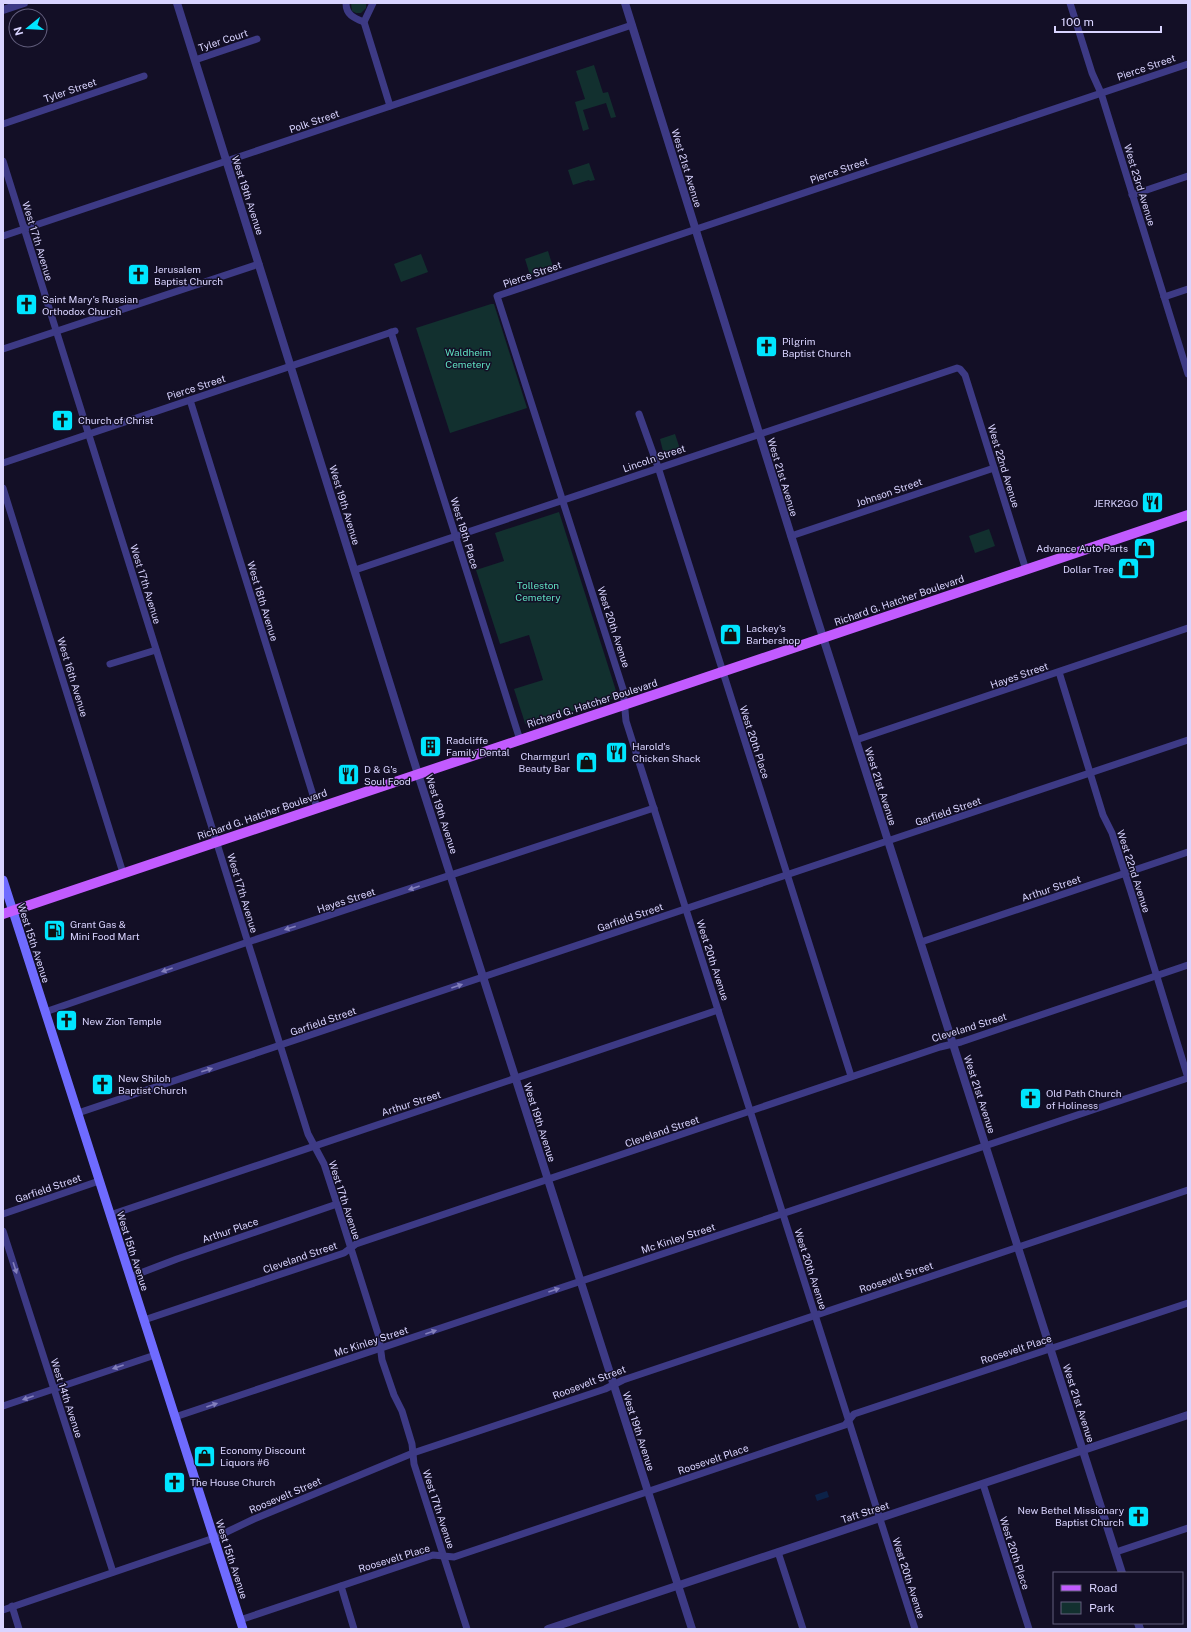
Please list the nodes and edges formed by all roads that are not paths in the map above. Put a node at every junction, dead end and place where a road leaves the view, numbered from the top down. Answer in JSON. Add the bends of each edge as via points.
{"nodes":[{"id":1,"x":24,"y":3,"type":"edge"},
{"id":2,"x":177,"y":3,"type":"edge"},
{"id":3,"x":346,"y":3,"type":"edge"},
{"id":4,"x":373,"y":3,"type":"edge"},
{"id":5,"x":624,"y":3,"type":"edge"},
{"id":6,"x":1070,"y":3,"type":"edge"},
{"id":7,"x":3,"y":10,"type":"edge"},
{"id":8,"x":364,"y":22,"type":"junction"},
{"id":9,"x":632,"y":25,"type":"junction"},
{"id":10,"x":257,"y":39,"type":"dead end"},
{"id":11,"x":195,"y":60,"type":"junction"},
{"id":12,"x":1188,"y":64,"type":"edge"},
{"id":13,"x":144,"y":76,"type":"dead end"},
{"id":14,"x":1101,"y":93,"type":"junction"},
{"id":15,"x":390,"y":106,"type":"junction"},
{"id":16,"x":3,"y":124,"type":"edge"},
{"id":17,"x":3,"y":161,"type":"edge"},
{"id":18,"x":226,"y":162,"type":"junction"},
{"id":19,"x":1188,"y":176,"type":"edge"},
{"id":20,"x":1132,"y":195,"type":"junction"},
{"id":21,"x":24,"y":229,"type":"junction"},
{"id":22,"x":695,"y":230,"type":"junction"},
{"id":23,"x":3,"y":236,"type":"edge"},
{"id":24,"x":259,"y":264,"type":"junction"},
{"id":25,"x":1188,"y":289,"type":"edge"},
{"id":26,"x":497,"y":296,"type":"joint"},
{"id":27,"x":1164,"y":297,"type":"junction"},
{"id":28,"x":393,"y":331,"type":"joint"},
{"id":29,"x":56,"y":332,"type":"junction"},
{"id":30,"x":3,"y":350,"type":"edge"},
{"id":31,"x":291,"y":366,"type":"junction"},
{"id":32,"x":960,"y":369,"type":"joint"},
{"id":33,"x":1188,"y":374,"type":"edge"},
{"id":34,"x":190,"y":400,"type":"junction"},
{"id":35,"x":639,"y":414,"type":"dead end"},
{"id":36,"x":88,"y":434,"type":"junction"},
{"id":37,"x":759,"y":434,"type":"junction"},
{"id":38,"x":3,"y":463,"type":"edge"},
{"id":39,"x":658,"y":467,"type":"junction"},
{"id":40,"x":994,"y":468,"type":"junction"},
{"id":41,"x":3,"y":488,"type":"edge"},
{"id":42,"x":562,"y":500,"type":"junction"},
{"id":43,"x":1188,"y":515,"type":"edge"},
{"id":44,"x":455,"y":536,"type":"junction"},
{"id":45,"x":791,"y":536,"type":"junction"},
{"id":46,"x":355,"y":570,"type":"junction"},
{"id":47,"x":1026,"y":570,"type":"junction"},
{"id":48,"x":1188,"y":628,"type":"edge"},
{"id":49,"x":824,"y":638,"type":"junction"},
{"id":50,"x":156,"y":650,"type":"junction"},
{"id":51,"x":110,"y":664,"type":"dead end"},
{"id":52,"x":722,"y":672,"type":"junction"},
{"id":53,"x":1059,"y":672,"type":"junction"},
{"id":54,"x":625,"y":705,"type":"junction"},
{"id":55,"x":520,"y":740,"type":"junction"},
{"id":56,"x":856,"y":740,"type":"junction"},
{"id":57,"x":1188,"y":740,"type":"edge"},
{"id":58,"x":1090,"y":773,"type":"junction"},
{"id":59,"x":418,"y":774,"type":"junction"},
{"id":60,"x":317,"y":808,"type":"junction"},
{"id":61,"x":654,"y":808,"type":"junction"},
{"id":62,"x":216,"y":842,"type":"junction"},
{"id":63,"x":888,"y":842,"type":"junction"},
{"id":64,"x":1188,"y":852,"type":"edge"},
{"id":65,"x":124,"y":873,"type":"junction"},
{"id":66,"x":1124,"y":873,"type":"junction"},
{"id":67,"x":451,"y":875,"type":"junction"},
{"id":68,"x":787,"y":875,"type":"junction"},
{"id":69,"x":3,"y":880,"type":"edge"},
{"id":70,"x":686,"y":909,"type":"junction"},
{"id":71,"x":8,"y":912,"type":"edge"},
{"id":72,"x":248,"y":942,"type":"junction"},
{"id":73,"x":921,"y":942,"type":"junction"},
{"id":74,"x":1188,"y":965,"type":"edge"},
{"id":75,"x":1156,"y":976,"type":"junction"},
{"id":76,"x":483,"y":977,"type":"junction"},
{"id":77,"x":718,"y":1010,"type":"junction"},
{"id":78,"x":45,"y":1012,"type":"junction"},
{"id":79,"x":953,"y":1044,"type":"junction"},
{"id":80,"x":280,"y":1046,"type":"junction"},
{"id":81,"x":851,"y":1076,"type":"junction"},
{"id":82,"x":516,"y":1078,"type":"junction"},
{"id":83,"x":1188,"y":1078,"type":"edge"},
{"id":84,"x":750,"y":1111,"type":"junction"},
{"id":85,"x":78,"y":1113,"type":"junction"},
{"id":86,"x":314,"y":1146,"type":"junction"},
{"id":87,"x":986,"y":1146,"type":"junction"},
{"id":88,"x":548,"y":1180,"type":"junction"},
{"id":89,"x":100,"y":1181,"type":"junction"},
{"id":90,"x":1188,"y":1190,"type":"edge"},
{"id":91,"x":337,"y":1204,"type":"junction"},
{"id":92,"x":3,"y":1214,"type":"edge"},
{"id":93,"x":783,"y":1214,"type":"junction"},
{"id":94,"x":110,"y":1215,"type":"junction"},
{"id":95,"x":3,"y":1231,"type":"edge"},
{"id":96,"x":1018,"y":1247,"type":"junction"},
{"id":97,"x":351,"y":1248,"type":"junction"},
{"id":98,"x":130,"y":1277,"type":"junction"},
{"id":99,"x":581,"y":1281,"type":"junction"},
{"id":100,"x":1188,"y":1303,"type":"edge"},
{"id":101,"x":815,"y":1315,"type":"junction"},
{"id":102,"x":144,"y":1320,"type":"junction"},
{"id":103,"x":380,"y":1349,"type":"junction"},
{"id":104,"x":1051,"y":1349,"type":"junction"},
{"id":105,"x":155,"y":1355,"type":"junction"},
{"id":106,"x":614,"y":1384,"type":"junction"},
{"id":107,"x":54,"y":1389,"type":"junction"},
{"id":108,"x":3,"y":1406,"type":"edge"},
{"id":109,"x":1188,"y":1415,"type":"edge"},
{"id":110,"x":175,"y":1417,"type":"junction"},
{"id":111,"x":849,"y":1420,"type":"junction"},
{"id":112,"x":1084,"y":1450,"type":"junction"},
{"id":113,"x":413,"y":1453,"type":"junction"},
{"id":114,"x":983,"y":1484,"type":"junction"},
{"id":115,"x":648,"y":1492,"type":"junction"},
{"id":116,"x":880,"y":1518,"type":"junction"},
{"id":117,"x":1188,"y":1528,"type":"edge"},
{"id":118,"x":214,"y":1538,"type":"junction"},
{"id":119,"x":778,"y":1552,"type":"junction"},
{"id":120,"x":1116,"y":1552,"type":"junction"},
{"id":121,"x":444,"y":1556,"type":"junction"},
{"id":122,"x":113,"y":1572,"type":"junction"},
{"id":123,"x":1122,"y":1572,"type":"edge"},
{"id":124,"x":341,"y":1586,"type":"junction"},
{"id":125,"x":678,"y":1586,"type":"junction"},
{"id":126,"x":12,"y":1606,"type":"junction"},
{"id":127,"x":3,"y":1610,"type":"edge"},
{"id":128,"x":240,"y":1620,"type":"junction"},
{"id":129,"x":20,"y":1629,"type":"edge"},
{"id":130,"x":243,"y":1629,"type":"edge"},
{"id":131,"x":354,"y":1629,"type":"edge"},
{"id":132,"x":467,"y":1629,"type":"edge"},
{"id":133,"x":548,"y":1629,"type":"edge"},
{"id":134,"x":692,"y":1629,"type":"edge"},
{"id":135,"x":803,"y":1629,"type":"edge"},
{"id":136,"x":915,"y":1629,"type":"edge"},
{"id":137,"x":1029,"y":1629,"type":"edge"}],
"edges":[{"from":1,"to":7,"type":"street"},
{"from":2,"to":11,"type":"street","name":"West 19th Avenue"},
{"from":3,"to":8,"type":"street","via":[[350,16]]},
{"from":4,"to":8,"type":"street"},
{"from":5,"to":9,"type":"street","name":"West 21st Avenue"},
{"from":6,"to":14,"type":"street","name":"West 23rd Avenue"},
{"from":8,"to":15,"type":"street"},
{"from":9,"to":15,"type":"street","name":"Polk Street"},
{"from":9,"to":22,"type":"street","name":"West 21st Avenue"},
{"from":10,"to":11,"type":"street","name":"Tyler Court"},
{"from":11,"to":18,"type":"street","name":"West 19th Avenue"},
{"from":12,"to":14,"type":"street","name":"Pierce Street"},
{"from":13,"to":16,"type":"street","name":"Tyler Street"},
{"from":14,"to":20,"type":"street","name":"West 23rd Avenue"},
{"from":14,"to":22,"type":"street","name":"Pierce Street"},
{"from":15,"to":18,"type":"street","name":"Polk Street"},
{"from":17,"to":21,"type":"street","name":"West 17th Avenue"},
{"from":18,"to":21,"type":"street","name":"Polk Street"},
{"from":18,"to":24,"type":"street","name":"West 19th Avenue"},
{"from":19,"to":20,"type":"street"},
{"from":20,"to":27,"type":"street","name":"West 23rd Avenue"},
{"from":21,"to":23,"type":"street","name":"Polk Street"},
{"from":21,"to":29,"type":"street","name":"West 17th Avenue"},
{"from":22,"to":26,"type":"street","name":"Pierce Street"},
{"from":22,"to":37,"type":"street","name":"West 21st Avenue"},
{"from":24,"to":29,"type":"street"},
{"from":24,"to":31,"type":"street","name":"West 19th Avenue"},
{"from":25,"to":27,"type":"street"},
{"from":26,"to":42,"type":"street","name":"West 20th Avenue"},
{"from":27,"to":33,"type":"street","name":"West 23rd Avenue"},
{"from":28,"to":31,"type":"street","name":"Pierce Street"},
{"from":28,"to":44,"type":"street","name":"West 19th Place"},
{"from":29,"to":30,"type":"street"},
{"from":29,"to":36,"type":"street","name":"West 17th Avenue"},
{"from":31,"to":34,"type":"street","name":"Pierce Street"},
{"from":31,"to":46,"type":"street","name":"West 19th Avenue"},
{"from":32,"to":37,"type":"street","name":"Lincoln Street","via":[[952,369]]},
{"from":32,"to":40,"type":"street","name":"West 22nd Avenue","via":[[965,375]]},
{"from":34,"to":36,"type":"street","name":"Pierce Street"},
{"from":34,"to":60,"type":"street","name":"West 18th Avenue"},
{"from":35,"to":39,"type":"street","name":"West 20th Place"},
{"from":36,"to":38,"type":"street","name":"Pierce Street"},
{"from":36,"to":50,"type":"street","name":"West 17th Avenue"},
{"from":37,"to":39,"type":"street","name":"Lincoln Street"},
{"from":37,"to":45,"type":"street","name":"West 21st Avenue"},
{"from":39,"to":42,"type":"street","name":"Lincoln Street"},
{"from":39,"to":52,"type":"street","name":"West 20th Place"},
{"from":40,"to":45,"type":"street","name":"Johnson Street"},
{"from":40,"to":47,"type":"street","name":"West 22nd Avenue"},
{"from":41,"to":65,"type":"street","name":"West 16th Avenue"},
{"from":42,"to":44,"type":"street","name":"Lincoln Street"},
{"from":42,"to":54,"type":"street","name":"West 20th Avenue","via":[[623,689]]},
{"from":43,"to":47,"type":"main road","name":"Richard G. Hatcher Boulevard"},
{"from":44,"to":46,"type":"street","name":"Lincoln Street"},
{"from":44,"to":55,"type":"street","name":"West 19th Place"},
{"from":45,"to":49,"type":"street","name":"West 21st Avenue"},
{"from":46,"to":59,"type":"street","name":"West 19th Avenue"},
{"from":47,"to":49,"type":"main road","name":"Richard G. Hatcher Boulevard"},
{"from":48,"to":53,"type":"street","name":"Hayes Street"},
{"from":49,"to":52,"type":"main road","name":"Richard G. Hatcher Boulevard"},
{"from":49,"to":56,"type":"street","name":"West 21st Avenue"},
{"from":50,"to":51,"type":"street"},
{"from":50,"to":62,"type":"street","name":"West 17th Avenue"},
{"from":52,"to":54,"type":"main road","name":"Richard G. Hatcher Boulevard"},
{"from":52,"to":68,"type":"street","name":"West 20th Place"},
{"from":53,"to":56,"type":"street","name":"Hayes Street"},
{"from":53,"to":58,"type":"street","name":"West 22nd Avenue"},
{"from":54,"to":55,"type":"main road","name":"Richard G. Hatcher Boulevard"},
{"from":54,"to":61,"type":"street","name":"West 20th Avenue","via":[[626,721]]},
{"from":55,"to":59,"type":"main road","name":"Richard G. Hatcher Boulevard"},
{"from":56,"to":63,"type":"street","name":"West 21st Avenue"},
{"from":57,"to":58,"type":"street","name":"Garfield Street"},
{"from":58,"to":63,"type":"street","name":"Garfield Street"},
{"from":58,"to":66,"type":"street","name":"West 22nd Avenue"},
{"from":59,"to":60,"type":"main road","name":"Richard G. Hatcher Boulevard"},
{"from":59,"to":67,"type":"street","name":"West 19th Avenue"},
{"from":60,"to":62,"type":"main road","name":"Richard G. Hatcher Boulevard"},
{"from":61,"to":67,"type":"street","name":"Hayes Street"},
{"from":61,"to":70,"type":"street","name":"West 20th Avenue"},
{"from":62,"to":65,"type":"main road","name":"Richard G. Hatcher Boulevard"},
{"from":62,"to":72,"type":"street","name":"West 17th Avenue"},
{"from":63,"to":68,"type":"street","name":"Garfield Street"},
{"from":63,"to":73,"type":"street","name":"West 21st Avenue"},
{"from":64,"to":66,"type":"street","name":"Arthur Street"},
{"from":65,"to":71,"type":"main road","name":"Richard G. Hatcher Boulevard"},
{"from":66,"to":73,"type":"street","name":"Arthur Street"},
{"from":66,"to":75,"type":"street","name":"West 22nd Avenue"},
{"from":67,"to":72,"type":"street","name":"Hayes Street","one_way":true},
{"from":67,"to":76,"type":"street","name":"West 19th Avenue"},
{"from":68,"to":70,"type":"street","name":"Garfield Street"},
{"from":68,"to":81,"type":"street","name":"West 20th Place"},
{"from":69,"to":71,"type":"main road","name":"West 15th Avenue"},
{"from":70,"to":76,"type":"street","name":"Garfield Street"},
{"from":70,"to":77,"type":"street","name":"West 20th Avenue"},
{"from":71,"to":78,"type":"main road","name":"West 15th Avenue"},
{"from":72,"to":78,"type":"street","name":"Hayes Street","one_way":true},
{"from":72,"to":80,"type":"street","name":"West 17th Avenue"},
{"from":73,"to":79,"type":"street","name":"West 21st Avenue"},
{"from":74,"to":75,"type":"street","name":"Cleveland Street"},
{"from":75,"to":79,"type":"street","name":"Cleveland Street"},
{"from":75,"to":83,"type":"street","name":"West 22nd Avenue"},
{"from":80,"to":76,"type":"street","name":"Garfield Street","one_way":true},
{"from":76,"to":82,"type":"street","name":"West 19th Avenue"},
{"from":77,"to":82,"type":"street","name":"Arthur Street"},
{"from":77,"to":84,"type":"street","name":"West 20th Avenue"},
{"from":78,"to":85,"type":"main road","name":"West 15th Avenue"},
{"from":79,"to":81,"type":"street","name":"Cleveland Street"},
{"from":79,"to":87,"type":"street","name":"West 21st Avenue"},
{"from":85,"to":80,"type":"street","name":"Garfield Street","one_way":true},
{"from":80,"to":86,"type":"street","name":"West 17th Avenue"},
{"from":81,"to":84,"type":"street","name":"Cleveland Street"},
{"from":82,"to":86,"type":"street","name":"Arthur Street"},
{"from":82,"to":88,"type":"street","name":"West 19th Avenue"},
{"from":83,"to":87,"type":"street","name":"Mc Kinley Street"},
{"from":84,"to":88,"type":"street","name":"Cleveland Street"},
{"from":84,"to":93,"type":"street","name":"West 20th Avenue"},
{"from":85,"to":89,"type":"main road","name":"West 15th Avenue"},
{"from":86,"to":91,"type":"street","name":"West 17th Avenue","via":[[324,1164]]},
{"from":86,"to":94,"type":"street","name":"Arthur Street"},
{"from":87,"to":93,"type":"street","name":"Mc Kinley Street"},
{"from":87,"to":96,"type":"street","name":"West 21st Avenue"},
{"from":88,"to":97,"type":"street","name":"Cleveland Street","via":[[356,1244]]},
{"from":88,"to":99,"type":"street","name":"West 19th Avenue"},
{"from":89,"to":92,"type":"street","name":"Garfield Street"},
{"from":89,"to":94,"type":"main road","name":"West 15th Avenue"},
{"from":90,"to":96,"type":"street","name":"Roosevelt Street"},
{"from":91,"to":97,"type":"street","name":"West 17th Avenue"},
{"from":91,"to":98,"type":"street","name":"Arthur Place"},
{"from":93,"to":99,"type":"street","name":"Mc Kinley Street"},
{"from":93,"to":101,"type":"street","name":"West 20th Avenue"},
{"from":94,"to":98,"type":"main road","name":"West 15th Avenue"},
{"from":95,"to":107,"type":"street","name":"West 14th Avenue","one_way":true},
{"from":96,"to":101,"type":"street","name":"Roosevelt Street"},
{"from":96,"to":104,"type":"street","name":"West 21st Avenue"},
{"from":97,"to":102,"type":"street","name":"Cleveland Street","via":[[344,1253]]},
{"from":97,"to":103,"type":"street","name":"West 17th Avenue","via":[[379,1338]]},
{"from":98,"to":102,"type":"main road","name":"West 15th Avenue"},
{"from":103,"to":99,"type":"street","name":"Mc Kinley Street","one_way":true},
{"from":99,"to":106,"type":"street","name":"West 19th Avenue"},
{"from":100,"to":104,"type":"street","name":"Roosevelt Place"},
{"from":101,"to":106,"type":"street","name":"Roosevelt Street"},
{"from":101,"to":111,"type":"street","name":"West 20th Avenue"},
{"from":102,"to":105,"type":"main road","name":"West 15th Avenue"},
{"from":110,"to":103,"type":"street","name":"Mc Kinley Street","one_way":true},
{"from":103,"to":113,"type":"street","name":"West 17th Avenue","via":[[389,1381],[402,1411]]},
{"from":104,"to":111,"type":"street","name":"Roosevelt Place","via":[[854,1414]]},
{"from":104,"to":112,"type":"street","name":"West 21st Avenue"},
{"from":105,"to":107,"type":"street","one_way":true},
{"from":105,"to":110,"type":"main road","name":"West 15th Avenue"},
{"from":106,"to":113,"type":"street","name":"Roosevelt Street"},
{"from":106,"to":115,"type":"street","name":"West 19th Avenue"},
{"from":107,"to":108,"type":"street","one_way":true},
{"from":107,"to":122,"type":"street","name":"West 14th Avenue"},
{"from":109,"to":112,"type":"street","name":"Taft Street"},
{"from":110,"to":118,"type":"main road","name":"West 15th Avenue"},
{"from":111,"to":115,"type":"street","name":"Roosevelt Place","via":[[845,1425]]},
{"from":111,"to":116,"type":"street","name":"West 20th Avenue"},
{"from":112,"to":114,"type":"street","name":"Taft Street"},
{"from":112,"to":120,"type":"street","name":"West 21st Avenue"},
{"from":113,"to":118,"type":"street","name":"Roosevelt Street"},
{"from":113,"to":121,"type":"street","name":"West 17th Avenue","via":[[414,1464]]},
{"from":114,"to":116,"type":"street","name":"Taft Street"},
{"from":114,"to":137,"type":"street","name":"West 20th Place"},
{"from":115,"to":121,"type":"street","name":"Roosevelt Place","via":[[454,1557]]},
{"from":115,"to":125,"type":"street","name":"West 19th Avenue"},
{"from":116,"to":119,"type":"street","name":"Taft Street"},
{"from":116,"to":136,"type":"street","name":"West 20th Avenue"},
{"from":117,"to":120,"type":"street"},
{"from":118,"to":122,"type":"street","name":"Roosevelt Street"},
{"from":118,"to":128,"type":"main road","name":"West 15th Avenue"},
{"from":119,"to":125,"type":"street","name":"Taft Street"},
{"from":119,"to":135,"type":"street"},
{"from":120,"to":123,"type":"street","name":"West 21st Avenue"},
{"from":121,"to":124,"type":"street","name":"Roosevelt Place","via":[[433,1555]]},
{"from":121,"to":132,"type":"street","name":"West 17th Avenue"},
{"from":122,"to":126,"type":"street","name":"Roosevelt Street"},
{"from":124,"to":128,"type":"street","name":"Roosevelt Place"},
{"from":124,"to":131,"type":"street"},
{"from":125,"to":133,"type":"street","name":"Taft Street"},
{"from":125,"to":134,"type":"street","name":"West 19th Avenue"},
{"from":126,"to":127,"type":"street","name":"Roosevelt Street"},
{"from":126,"to":129,"type":"street"},
{"from":128,"to":130,"type":"main road","name":"West 15th Avenue"}]}
